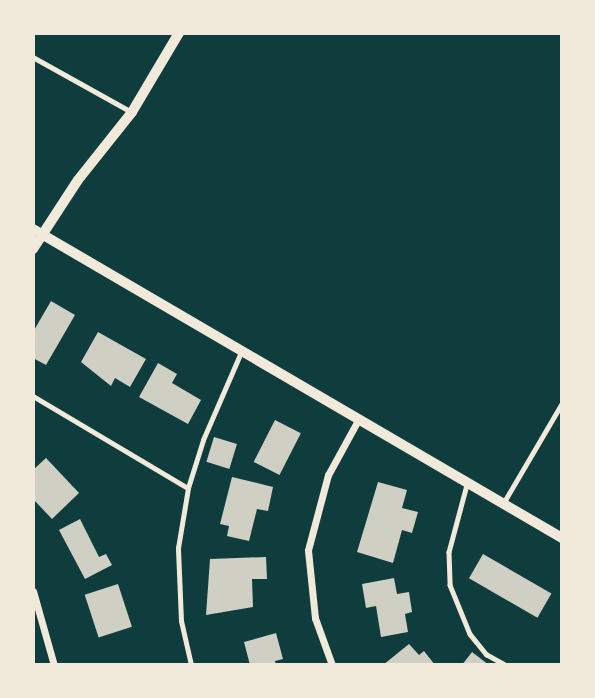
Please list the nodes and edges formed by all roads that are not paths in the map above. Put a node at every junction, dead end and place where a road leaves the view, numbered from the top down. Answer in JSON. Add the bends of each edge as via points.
{"nodes":[{"id":1,"x":179,"y":33,"type":"edge"},
{"id":2,"x":33,"y":57,"type":"edge"},
{"id":3,"x":132,"y":112,"type":"junction"},
{"id":4,"x":38,"y":232,"type":"edge"},
{"id":5,"x":33,"y":249,"type":"edge"},
{"id":6,"x":242,"y":349,"type":"junction"},
{"id":7,"x":33,"y":396,"type":"edge"},
{"id":8,"x":562,"y":403,"type":"edge"},
{"id":9,"x":357,"y":422,"type":"junction"},
{"id":10,"x":467,"y":485,"type":"junction"},
{"id":11,"x":188,"y":488,"type":"junction"},
{"id":12,"x":503,"y":505,"type":"junction"},
{"id":13,"x":562,"y":538,"type":"edge"},
{"id":14,"x":33,"y":591,"type":"edge"},
{"id":15,"x":54,"y":665,"type":"edge"},
{"id":16,"x":191,"y":665,"type":"edge"},
{"id":17,"x":332,"y":665,"type":"edge"},
{"id":18,"x":506,"y":665,"type":"edge"}],
"edges":[{"from":1,"to":3,"type":"street"},
{"from":2,"to":3,"type":"lane"},
{"from":3,"to":4,"type":"street"},
{"from":4,"to":5,"type":"street"},
{"from":4,"to":6,"type":"street"},
{"from":6,"to":9,"type":"street"},
{"from":6,"to":11,"type":"lane","via":[[220,394]]},
{"from":7,"to":11,"type":"lane"},
{"from":8,"to":12,"type":"lane"},
{"from":9,"to":10,"type":"street"},
{"from":9,"to":17,"type":"street","via":[[328,475],[308,550],[315,618]]},
{"from":10,"to":12,"type":"street"},
{"from":10,"to":18,"type":"lane","via":[[449,552],[450,585],[470,634],[486,654]]},
{"from":11,"to":16,"type":"lane","via":[[178,548],[181,621]]},
{"from":12,"to":13,"type":"street"},
{"from":14,"to":15,"type":"street"}]}
